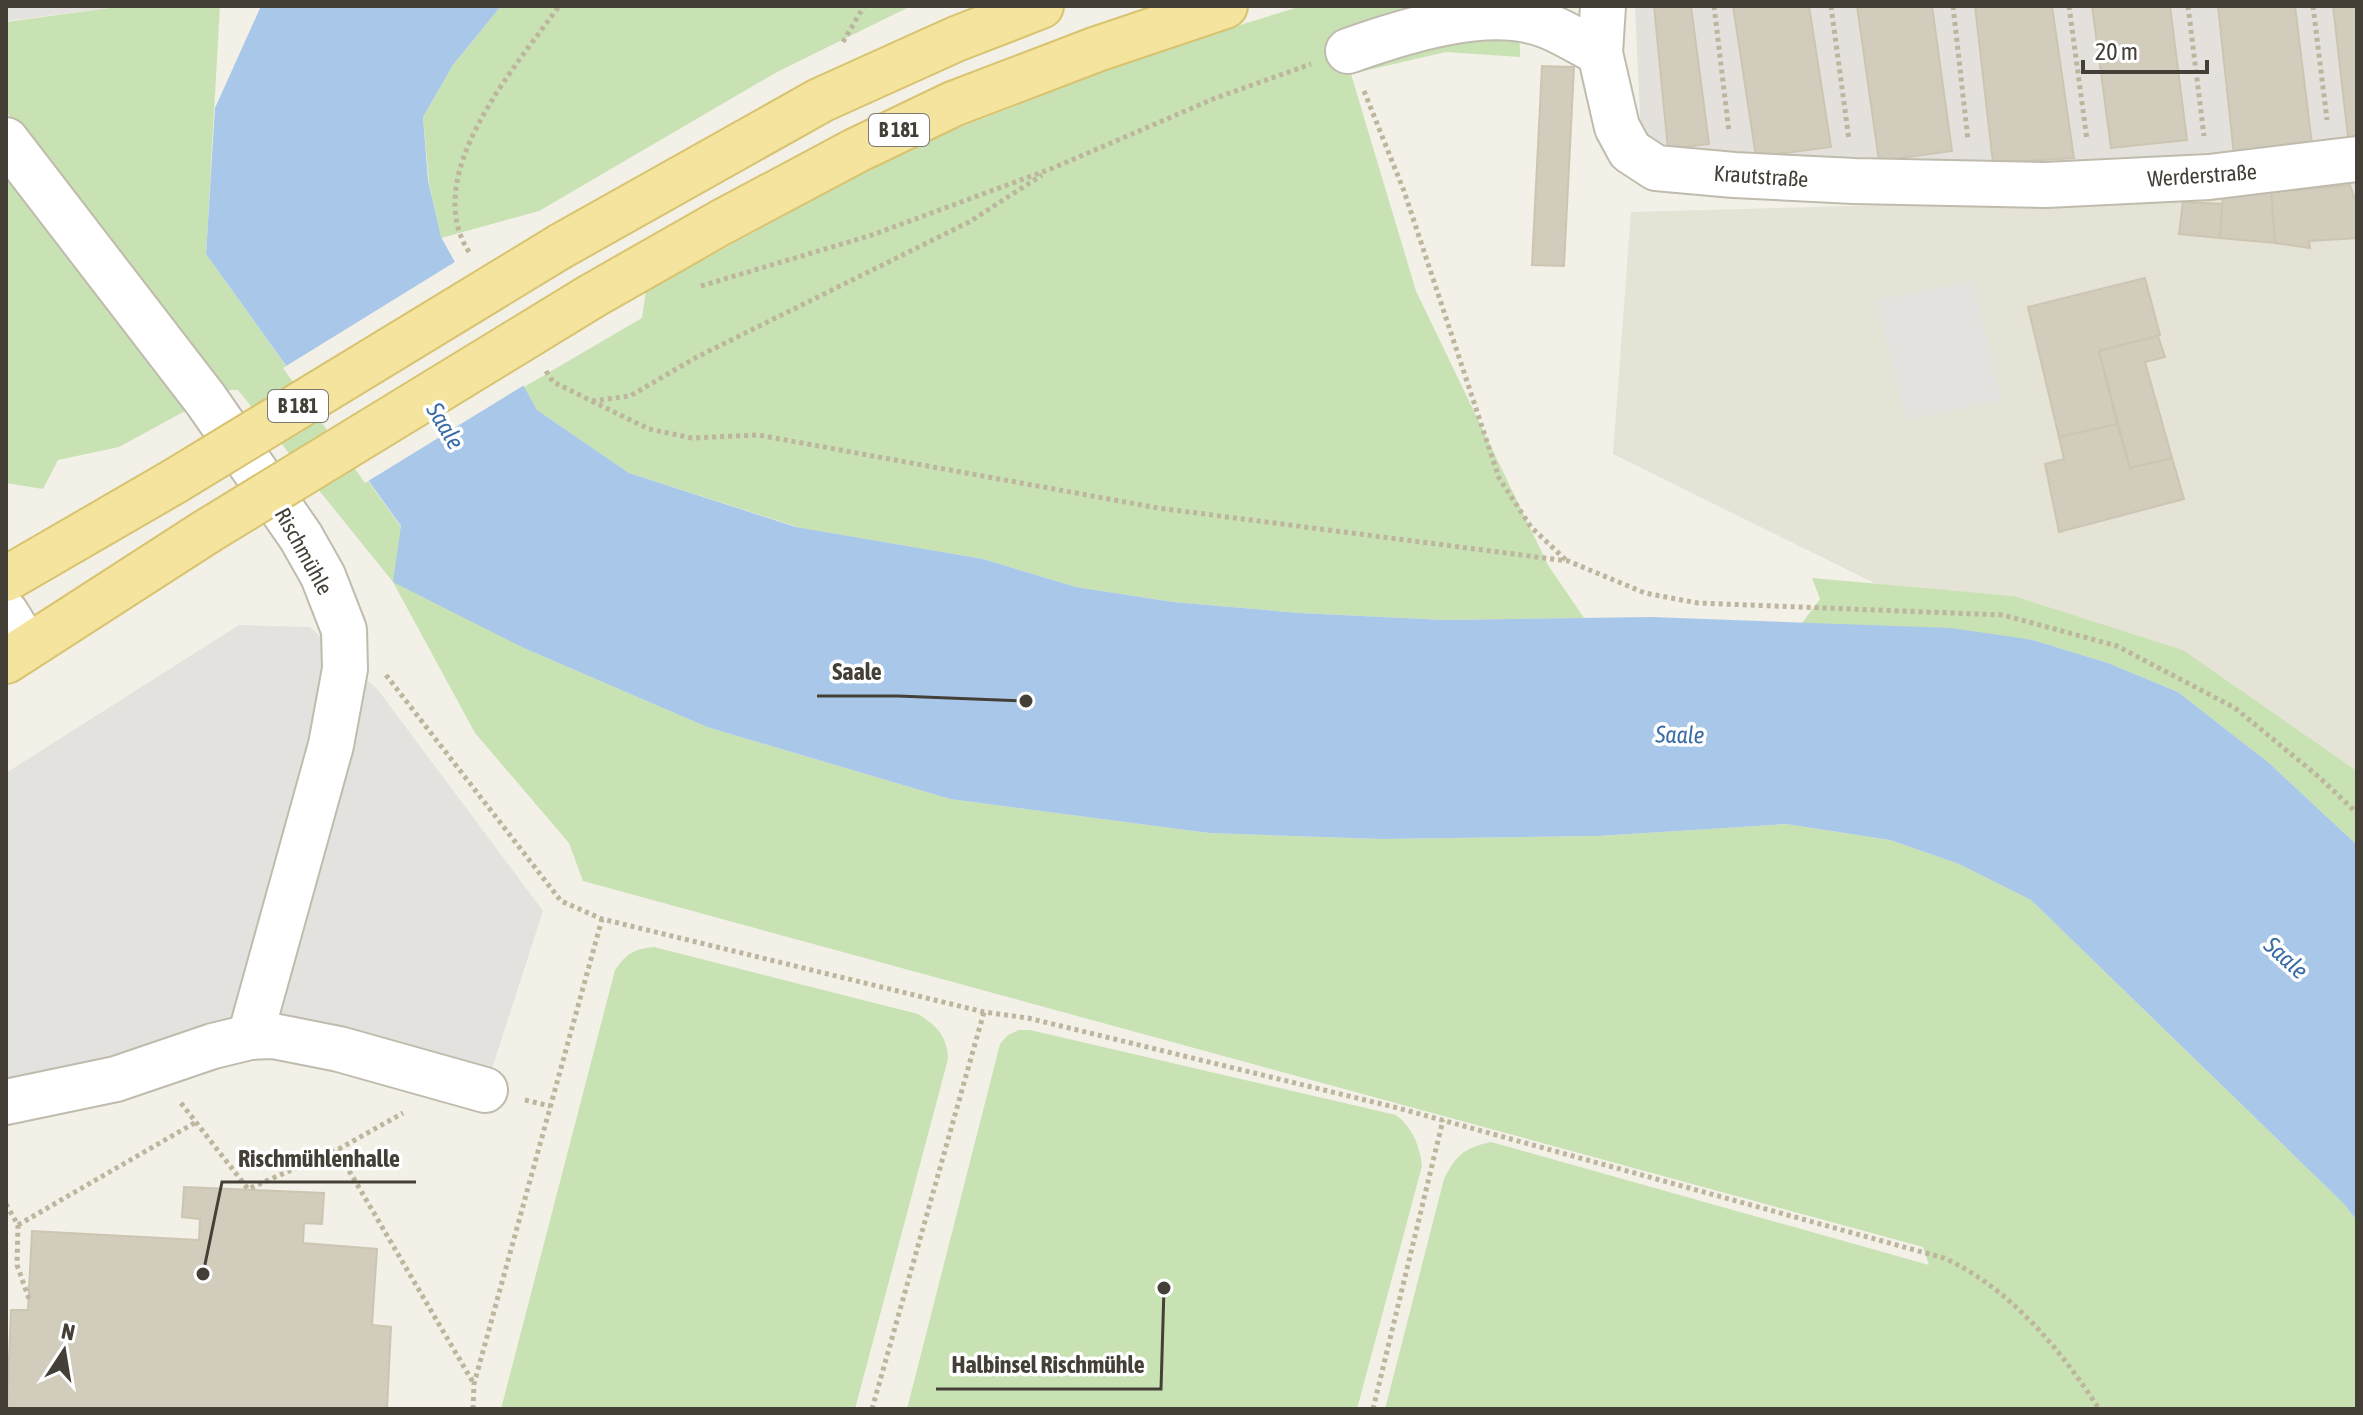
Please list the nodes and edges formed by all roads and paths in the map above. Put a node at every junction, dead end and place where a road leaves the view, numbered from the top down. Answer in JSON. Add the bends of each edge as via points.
{"nodes":[{"id":1,"x":559,"y":6,"type":"edge"},
{"id":2,"x":864,"y":6,"type":"edge"},
{"id":3,"x":1041,"y":6,"type":"edge"},
{"id":4,"x":1225,"y":6,"type":"edge"},
{"id":5,"x":1603,"y":6,"type":"edge"},
{"id":6,"x":1714,"y":6,"type":"edge"},
{"id":7,"x":1831,"y":6,"type":"edge"},
{"id":8,"x":1953,"y":6,"type":"edge"},
{"id":9,"x":2069,"y":6,"type":"edge"},
{"id":10,"x":2188,"y":6,"type":"edge"},
{"id":11,"x":2313,"y":6,"type":"edge"},
{"id":12,"x":842,"y":43,"type":"dead end"},
{"id":13,"x":1348,"y":51,"type":"junction"},
{"id":14,"x":1600,"y":53,"type":"junction"},
{"id":15,"x":6,"y":140,"type":"edge"},
{"id":16,"x":2345,"y":160,"type":"edge"},
{"id":17,"x":1053,"y":168,"type":"junction"},
{"id":18,"x":1734,"y":175,"type":"junction"},
{"id":19,"x":456,"y":176,"type":"dead end"},
{"id":20,"x":2209,"y":177,"type":"junction"},
{"id":21,"x":1854,"y":181,"type":"junction"},
{"id":22,"x":2093,"y":181,"type":"junction"},
{"id":23,"x":1973,"y":184,"type":"junction"},
{"id":24,"x":2046,"y":185,"type":"joint"},
{"id":25,"x":689,"y":290,"type":"dead end"},
{"id":26,"x":1568,"y":561,"type":"junction"},
{"id":27,"x":6,"y":579,"type":"edge"},
{"id":28,"x":344,"y":630,"type":"junction"},
{"id":29,"x":13,"y":640,"type":"edge"},
{"id":30,"x":2357,"y":813,"type":"edge"},
{"id":31,"x":602,"y":919,"type":"junction"},
{"id":32,"x":984,"y":1012,"type":"junction"},
{"id":33,"x":250,"y":1037,"type":"junction"},
{"id":34,"x":153,"y":1067,"type":"junction"},
{"id":35,"x":435,"y":1077,"type":"junction"},
{"id":36,"x":485,"y":1090,"type":"dead end"},
{"id":37,"x":6,"y":1102,"type":"edge"},
{"id":38,"x":1443,"y":1120,"type":"junction"},
{"id":39,"x":196,"y":1122,"type":"junction"},
{"id":40,"x":337,"y":1150,"type":"junction"},
{"id":41,"x":6,"y":1204,"type":"edge"},
{"id":42,"x":18,"y":1225,"type":"junction"},
{"id":43,"x":29,"y":1299,"type":"dead end"},
{"id":44,"x":474,"y":1384,"type":"junction"},
{"id":45,"x":473,"y":1409,"type":"edge"},
{"id":46,"x":872,"y":1409,"type":"edge"},
{"id":47,"x":1373,"y":1409,"type":"edge"},
{"id":48,"x":2099,"y":1409,"type":"edge"}],
"edges":[{"from":1,"to":19,"type":"path","via":[[475,128]]},
{"from":2,"to":12,"type":"path"},
{"from":3,"to":27,"type":"main road","number":"B 181","bridge":true,"via":[[821,100],[561,246]]},
{"from":4,"to":29,"type":"main road","number":"B 181","bridge":true,"via":[[953,104],[855,151],[592,296],[206,532]]},
{"from":5,"to":14,"type":"street","name":"Krautstraße"},
{"from":6,"to":18,"type":"path"},
{"from":7,"to":21,"type":"path"},
{"from":8,"to":23,"type":"path"},
{"from":9,"to":22,"type":"path"},
{"from":10,"to":20,"type":"path"},
{"from":11,"to":16,"type":"path"},
{"from":13,"to":14,"type":"street","via":[[1399,33],[1488,16],[1544,25]]},
{"from":13,"to":17,"type":"path","via":[[1213,99]]},
{"from":13,"to":26,"type":"path","via":[[1404,191],[1499,478],[1531,527]]},
{"from":14,"to":18,"type":"street","name":"Krautstraße","via":[[1617,127],[1630,151],[1656,168]]},
{"from":15,"to":28,"type":"street","name":"Rischmühle","via":[[206,400],[301,537]]},
{"from":16,"to":20,"type":"street","name":"Werderstraße"},
{"from":17,"to":25,"type":"path","via":[[872,235]]},
{"from":17,"to":26,"type":"path","via":[[969,222],[697,357],[630,396],[591,401],[649,429],[692,438],[758,435],[1158,508]]},
{"from":18,"to":21,"type":"street","name":"Krautstraße"},
{"from":20,"to":22,"type":"street","name":"Werderstraße"},
{"from":21,"to":23,"type":"street","name":"Krautstraße"},
{"from":22,"to":24,"type":"street","name":"Werderstraße"},
{"from":23,"to":24,"type":"street","name":"Krautstraße"},
{"from":26,"to":30,"type":"path","via":[[1645,593],[1698,603],[2003,615],[2117,646],[2235,708]]},
{"from":28,"to":31,"type":"path","via":[[371,655],[561,901]]},
{"from":28,"to":33,"type":"street","name":"Rischmühle","via":[[345,669],[331,745]]},
{"from":31,"to":32,"type":"path"},
{"from":31,"to":44,"type":"path"},
{"from":32,"to":38,"type":"path","via":[[1028,1018]]},
{"from":32,"to":46,"type":"path"},
{"from":33,"to":34,"type":"street"},
{"from":33,"to":35,"type":"street","via":[[273,1036],[339,1049]]},
{"from":34,"to":37,"type":"street"},
{"from":34,"to":39,"type":"path"},
{"from":35,"to":36,"type":"street"},
{"from":35,"to":40,"type":"path","via":[[414,1107]]},
{"from":38,"to":47,"type":"path"},
{"from":38,"to":48,"type":"path","via":[[1944,1258],[2002,1295],[2035,1326]]},
{"from":39,"to":40,"type":"path","via":[[248,1189]]},
{"from":39,"to":42,"type":"path"},
{"from":40,"to":44,"type":"path"},
{"from":41,"to":42,"type":"path"},
{"from":42,"to":43,"type":"path","via":[[17,1265]]},
{"from":44,"to":45,"type":"path"}]}
